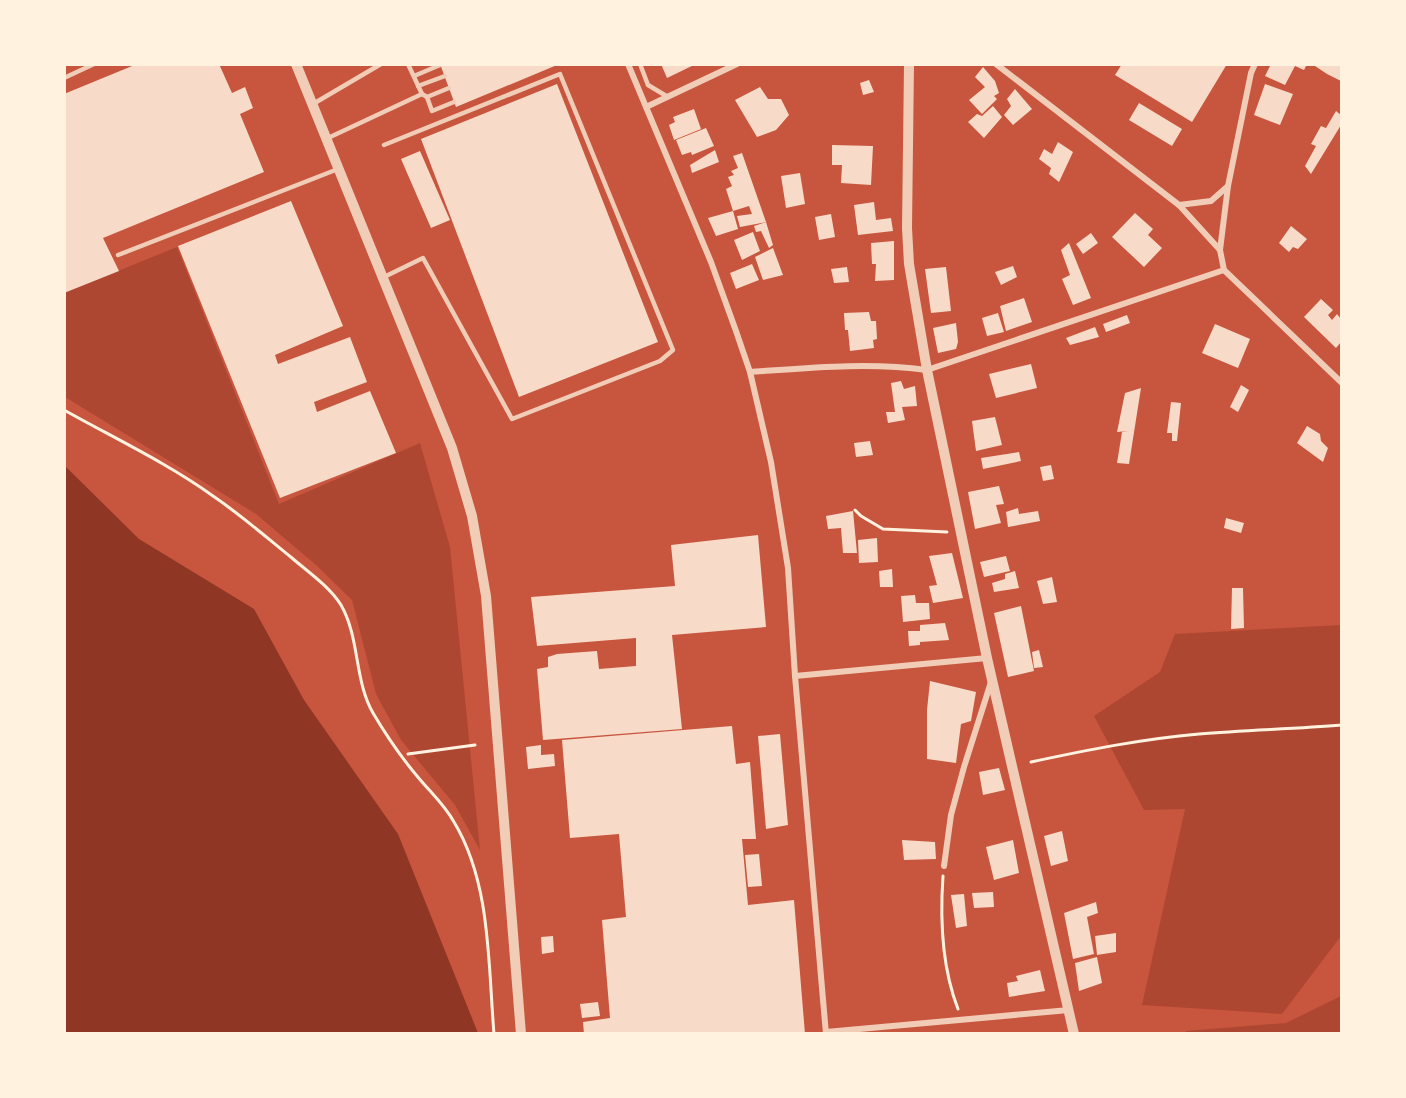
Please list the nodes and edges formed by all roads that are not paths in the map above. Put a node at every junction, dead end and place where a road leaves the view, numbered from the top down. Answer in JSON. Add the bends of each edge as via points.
{"nodes":[{"id":1,"x":94,"y":64,"type":"edge"},
{"id":2,"x":296,"y":64,"type":"edge"},
{"id":3,"x":381,"y":64,"type":"edge"},
{"id":4,"x":408,"y":64,"type":"edge"},
{"id":5,"x":628,"y":64,"type":"edge"},
{"id":6,"x":640,"y":64,"type":"edge"},
{"id":7,"x":737,"y":64,"type":"edge"},
{"id":8,"x":909,"y":64,"type":"edge"},
{"id":9,"x":996,"y":64,"type":"edge"},
{"id":10,"x":1255,"y":64,"type":"edge"},
{"id":11,"x":440,"y":65,"type":"edge"},
{"id":12,"x":414,"y":76,"type":"junction"},
{"id":13,"x":445,"y":76,"type":"dead end"},
{"id":14,"x":64,"y":78,"type":"edge"},
{"id":15,"x":418,"y":87,"type":"junction"},
{"id":16,"x":449,"y":88,"type":"dead end"},
{"id":17,"x":424,"y":96,"type":"junction"},
{"id":18,"x":668,"y":97,"type":"junction"},
{"id":19,"x":454,"y":102,"type":"dead end"},
{"id":20,"x":311,"y":105,"type":"junction"},
{"id":21,"x":646,"y":107,"type":"junction"},
{"id":22,"x":325,"y":140,"type":"junction"},
{"id":23,"x":384,"y":145,"type":"dead end"},
{"id":24,"x":338,"y":169,"type":"junction"},
{"id":25,"x":1228,"y":186,"type":"junction"},
{"id":26,"x":1179,"y":206,"type":"junction"},
{"id":27,"x":1220,"y":250,"type":"junction"},
{"id":28,"x":118,"y":255,"type":"dead end"},
{"id":29,"x":1224,"y":270,"type":"junction"},
{"id":30,"x":382,"y":278,"type":"junction"},
{"id":31,"x":927,"y":370,"type":"junction"},
{"id":32,"x":750,"y":372,"type":"junction"},
{"id":33,"x":1341,"y":383,"type":"edge"},
{"id":34,"x":987,"y":658,"type":"junction"},
{"id":35,"x":795,"y":676,"type":"junction"},
{"id":36,"x":992,"y":678,"type":"junction"},
{"id":37,"x":944,"y":866,"type":"road end"},
{"id":38,"x":1069,"y":1010,"type":"junction"},
{"id":39,"x":826,"y":1033,"type":"edge"},
{"id":40,"x":521,"y":1034,"type":"edge"},
{"id":41,"x":1074,"y":1034,"type":"edge"}],
"edges":[{"from":1,"to":14,"type":"lane"},
{"from":2,"to":20,"type":"street"},
{"from":3,"to":20,"type":"lane"},
{"from":4,"to":12,"type":"lane"},
{"from":5,"to":21,"type":"street"},
{"from":6,"to":18,"type":"lane","via":[[648,85]]},
{"from":7,"to":18,"type":"street"},
{"from":8,"to":31,"type":"street","via":[[909,264]]},
{"from":9,"to":26,"type":"street"},
{"from":10,"to":25,"type":"street"},
{"from":11,"to":12,"type":"lane"},
{"from":12,"to":15,"type":"lane"},
{"from":13,"to":15,"type":"lane"},
{"from":15,"to":17,"type":"lane"},
{"from":16,"to":17,"type":"lane"},
{"from":17,"to":19,"type":"lane","via":[[432,111]]},
{"from":17,"to":22,"type":"lane"},
{"from":18,"to":21,"type":"street"},
{"from":20,"to":22,"type":"street"},
{"from":21,"to":32,"type":"street","via":[[711,262]]},
{"from":22,"to":24,"type":"street"},
{"from":23,"to":30,"type":"lane","via":[[560,74],[673,350],[660,361],[512,419],[423,258]]},
{"from":24,"to":28,"type":"lane"},
{"from":24,"to":30,"type":"street"},
{"from":25,"to":26,"type":"street","via":[[1212,201]]},
{"from":25,"to":27,"type":"street"},
{"from":26,"to":27,"type":"street"},
{"from":27,"to":29,"type":"street"},
{"from":29,"to":31,"type":"street"},
{"from":29,"to":33,"type":"street"},
{"from":30,"to":40,"type":"street","via":[[452,448],[474,527],[486,596]]},
{"from":31,"to":32,"type":"street","via":[[897,366]]},
{"from":31,"to":34,"type":"street"},
{"from":32,"to":35,"type":"street","via":[[771,462],[788,567]]},
{"from":34,"to":35,"type":"street"},
{"from":34,"to":36,"type":"street"},
{"from":35,"to":39,"type":"street"},
{"from":36,"to":37,"type":"street","via":[[951,815]]},
{"from":36,"to":38,"type":"street"},
{"from":38,"to":39,"type":"street"},
{"from":38,"to":41,"type":"street"}]}
